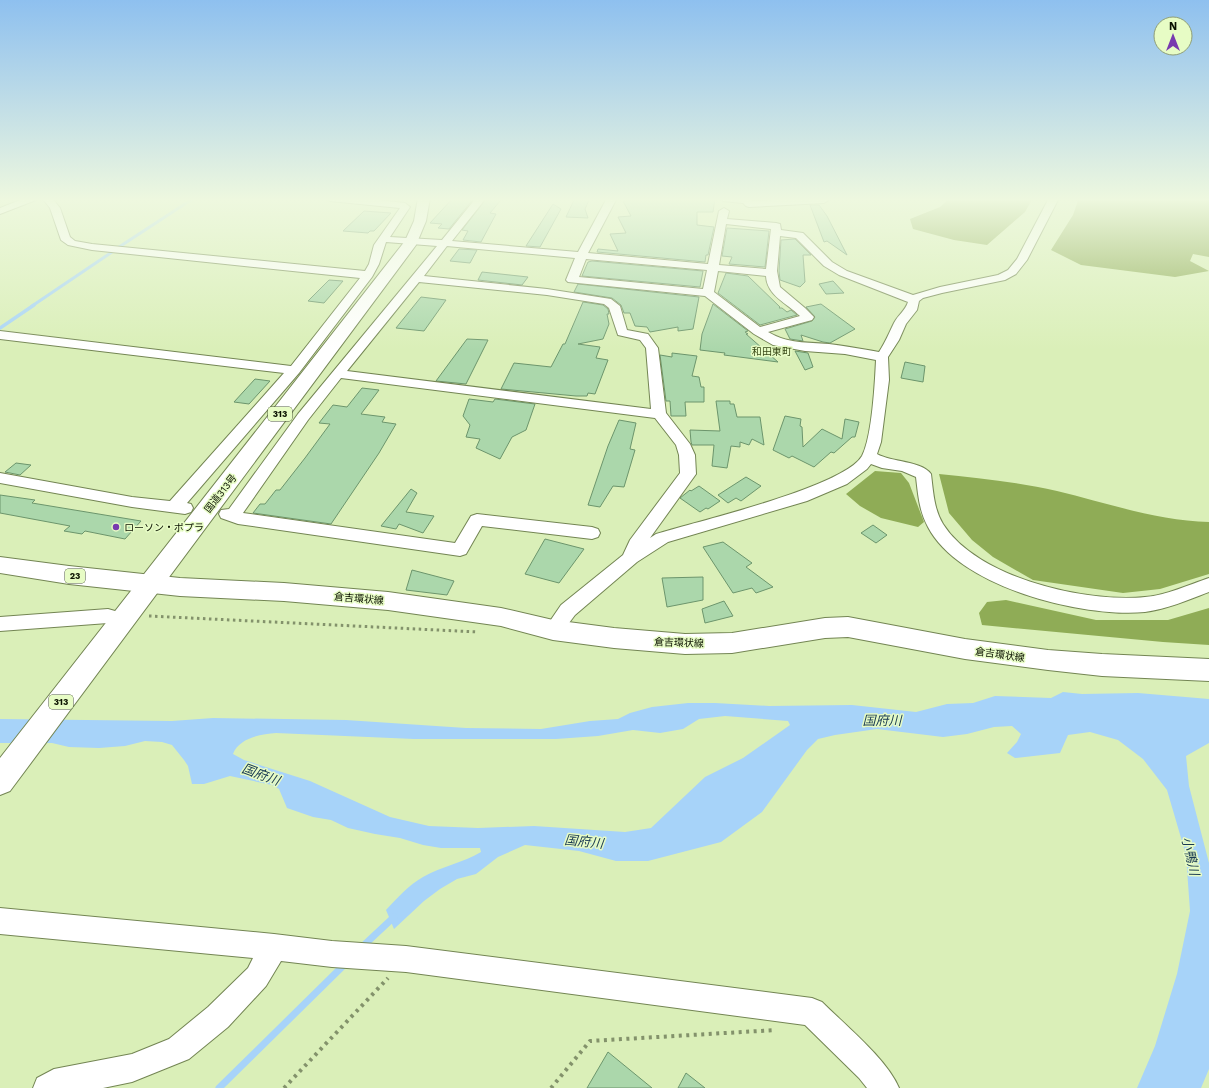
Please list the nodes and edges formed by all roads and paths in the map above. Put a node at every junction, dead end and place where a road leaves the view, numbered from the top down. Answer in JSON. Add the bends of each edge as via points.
{"nodes":[{"id":1,"x":109,"y":249,"type":"edge"},
{"id":2,"x":379,"y":249,"type":"edge"},
{"id":3,"x":406,"y":249,"type":"edge"},
{"id":4,"x":440,"y":249,"type":"edge"},
{"id":5,"x":511,"y":249,"type":"edge"},
{"id":6,"x":585,"y":249,"type":"edge"},
{"id":7,"x":717,"y":249,"type":"edge"},
{"id":8,"x":774,"y":249,"type":"edge"},
{"id":9,"x":813,"y":249,"type":"edge"},
{"id":10,"x":1028,"y":249,"type":"edge"},
{"id":11,"x":582,"y":255,"type":"junction"},
{"id":12,"x":713,"y":268,"type":"junction"},
{"id":13,"x":770,"y":273,"type":"junction"},
{"id":14,"x":368,"y":275,"type":"junction"},
{"id":15,"x":415,"y":278,"type":"junction"},
{"id":16,"x":708,"y":293,"type":"junction"},
{"id":17,"x":914,"y":300,"type":"junction"},
{"id":18,"x":758,"y":331,"type":"junction"},
{"id":19,"x":0,"y":335,"type":"edge"},
{"id":20,"x":882,"y":357,"type":"junction"},
{"id":21,"x":294,"y":370,"type":"junction"},
{"id":22,"x":338,"y":374,"type":"junction"},
{"id":23,"x":659,"y":414,"type":"junction"},
{"id":24,"x":869,"y":456,"type":"junction"},
{"id":25,"x":0,"y":478,"type":"edge"},
{"id":26,"x":592,"y":533,"type":"dead end"},
{"id":27,"x":631,"y":558,"type":"junction"},
{"id":28,"x":0,"y":565,"type":"edge"},
{"id":29,"x":150,"y":584,"type":"junction"},
{"id":30,"x":1209,"y":585,"type":"edge"},
{"id":31,"x":124,"y":618,"type":"junction"},
{"id":32,"x":0,"y":624,"type":"edge"},
{"id":33,"x":553,"y":630,"type":"junction"},
{"id":34,"x":483,"y":632,"type":"dead end"},
{"id":35,"x":1209,"y":670,"type":"edge"},
{"id":36,"x":0,"y":781,"type":"edge"},
{"id":37,"x":0,"y":921,"type":"edge"},
{"id":38,"x":274,"y":947,"type":"junction"},
{"id":39,"x":406,"y":959,"type":"junction"},
{"id":40,"x":779,"y":1030,"type":"dead end"},
{"id":41,"x":47,"y":1088,"type":"edge"},
{"id":42,"x":284,"y":1088,"type":"edge"},
{"id":43,"x":551,"y":1088,"type":"edge"},
{"id":44,"x":885,"y":1088,"type":"edge"}],
"edges":[{"from":1,"to":14,"type":"street"},
{"from":2,"to":14,"type":"street"},
{"from":3,"to":29,"type":"main road","name":"国道313号","number":"313"},
{"from":4,"to":15,"type":"street"},
{"from":5,"to":11,"type":"street"},
{"from":6,"to":11,"type":"street"},
{"from":7,"to":12,"type":"street"},
{"from":8,"to":13,"type":"street"},
{"from":9,"to":17,"type":"street","via":[[828,264],[842,273]]},
{"from":10,"to":17,"type":"street","via":[[1012,272],[1001,278],[940,290]]},
{"from":11,"to":12,"type":"street"},
{"from":11,"to":16,"type":"street","via":[[572,280]]},
{"from":12,"to":13,"type":"street"},
{"from":12,"to":16,"type":"street"},
{"from":13,"to":18,"type":"street","via":[[777,292],[808,317]]},
{"from":14,"to":21,"type":"street"},
{"from":15,"to":22,"type":"street"},
{"from":15,"to":23,"type":"street","via":[[607,301],[614,306],[622,332],[644,337],[652,348]]},
{"from":16,"to":18,"type":"street"},
{"from":17,"to":20,"type":"street","via":[[911,310],[900,323]]},
{"from":18,"to":20,"type":"street","via":[[777,342]]},
{"from":19,"to":21,"type":"street"},
{"from":20,"to":24,"type":"street","via":[[882,380],[874,442]]},
{"from":21,"to":25,"type":"street","via":[[180,508]]},
{"from":22,"to":23,"type":"street"},
{"from":22,"to":26,"type":"street","via":[[230,515],[460,550],[477,520]]},
{"from":23,"to":27,"type":"street","via":[[683,444],[687,455],[688,474],[636,544]]},
{"from":24,"to":27,"type":"street","via":[[862,466],[822,489],[662,538]]},
{"from":24,"to":30,"type":"street","via":[[882,463],[905,466],[923,474],[929,510],[945,539],[967,558],[989,571],[1032,589],[1093,603],[1137,605],[1168,600]]},
{"from":27,"to":33,"type":"street","via":[[568,610]]},
{"from":28,"to":29,"type":"main road","number":"23"},
{"from":29,"to":31,"type":"main road","name":"国道313号","number":"313"},
{"from":29,"to":33,"type":"main road","name":"倉吉環状線","via":[[388,601],[501,617]]},
{"from":31,"to":32,"type":"street"},
{"from":31,"to":34,"type":"path","via":[[270,621]]},
{"from":31,"to":36,"type":"main road","name":"国道313号","number":"313"},
{"from":33,"to":35,"type":"main road","name":"倉吉環状線","via":[[685,644],[732,643],[825,628],[848,627],[965,649],[1048,660]]},
{"from":37,"to":38,"type":"street"},
{"from":38,"to":39,"type":"street"},
{"from":38,"to":41,"type":"street","via":[[257,978],[218,1017],[179,1049],[132,1068],[54,1083]]},
{"from":39,"to":42,"type":"path"},
{"from":39,"to":44,"type":"street","via":[[812,1012],[869,1068]]},
{"from":40,"to":43,"type":"path","via":[[590,1041]]}]}
